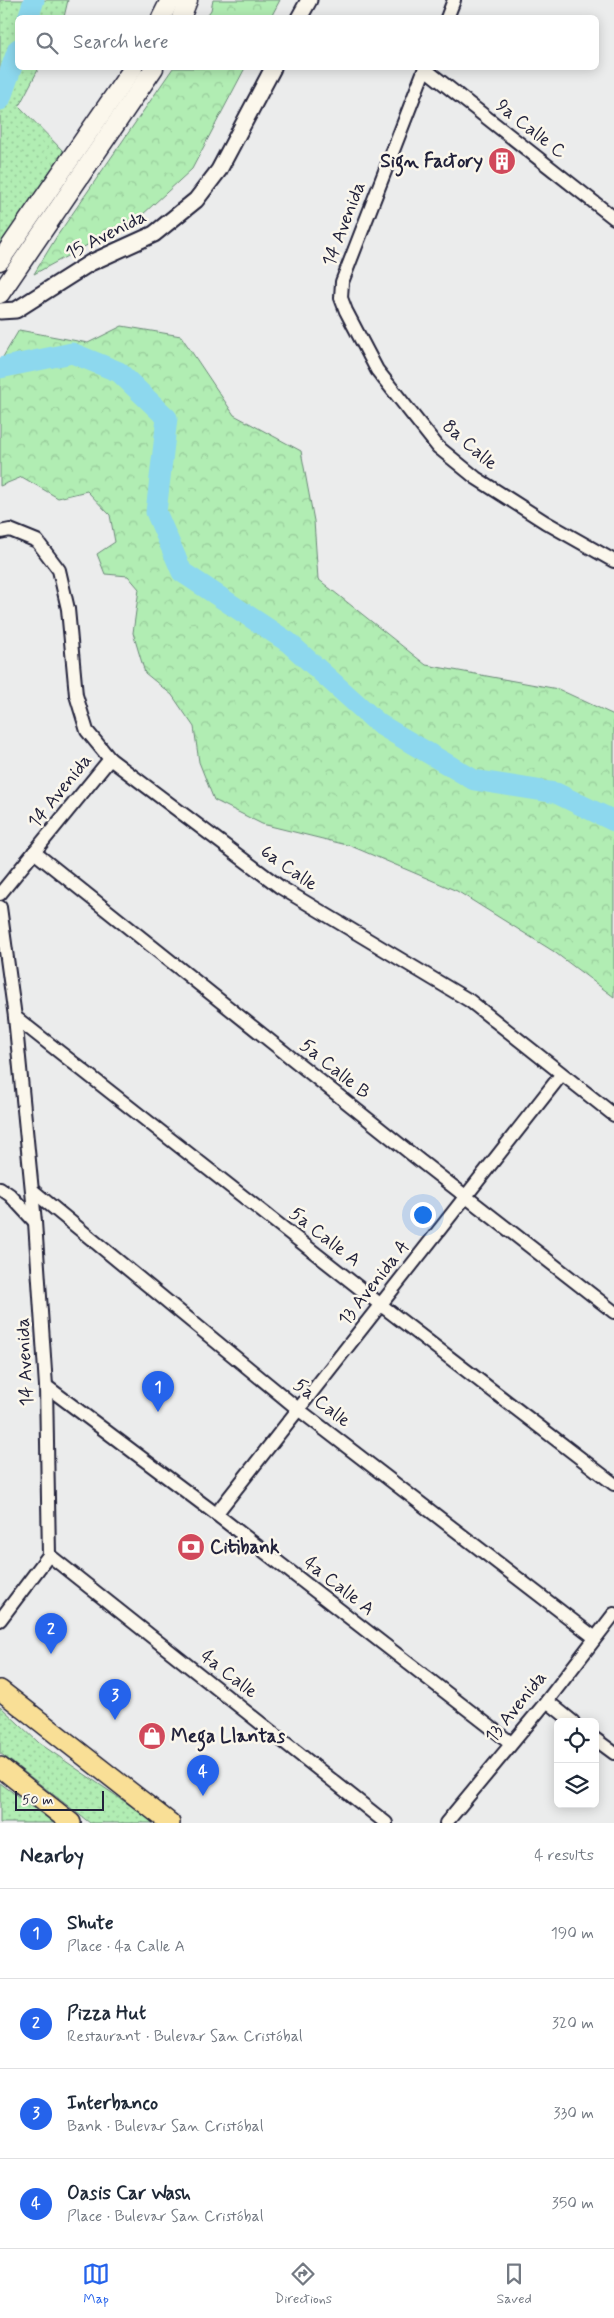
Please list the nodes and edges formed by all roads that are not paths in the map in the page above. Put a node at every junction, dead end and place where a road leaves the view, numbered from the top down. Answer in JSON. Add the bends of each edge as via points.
{"nodes":[{"id":1,"x":170,"y":0,"type":"edge"},
{"id":2,"x":188,"y":0,"type":"edge"},
{"id":3,"x":309,"y":0,"type":"edge"},
{"id":4,"x":454,"y":0,"type":"edge"},
{"id":5,"x":163,"y":15,"type":"edge"},
{"id":6,"x":182,"y":15,"type":"edge"},
{"id":7,"x":301,"y":15,"type":"edge"},
{"id":8,"x":448,"y":15,"type":"edge"},
{"id":9,"x":132,"y":70,"type":"edge"},
{"id":10,"x":153,"y":70,"type":"edge"},
{"id":11,"x":272,"y":70,"type":"edge"},
{"id":12,"x":424,"y":70,"type":"edge"},
{"id":13,"x":428,"y":70,"type":"edge"},
{"id":14,"x":614,"y":218,"type":"edge"},
{"id":15,"x":0,"y":261,"type":"edge"},
{"id":16,"x":0,"y":294,"type":"edge"},
{"id":17,"x":0,"y":311,"type":"edge"},
{"id":18,"x":346,"y":311,"type":"joint"},
{"id":19,"x":0,"y":532,"type":"edge"},
{"id":20,"x":614,"y":561,"type":"edge"},
{"id":21,"x":110,"y":759,"type":"junction"},
{"id":22,"x":34,"y":852,"type":"junction"},
{"id":23,"x":0,"y":894,"type":"edge"},
{"id":24,"x":0,"y":907,"type":"edge"},
{"id":25,"x":15,"y":1017,"type":"junction"},
{"id":26,"x":561,"y":1075,"type":"junction"},
{"id":27,"x":614,"y":1115,"type":"edge"},
{"id":28,"x":0,"y":1188,"type":"edge"},
{"id":29,"x":32,"y":1190,"type":"junction"},
{"id":30,"x":466,"y":1196,"type":"junction"},
{"id":31,"x":35,"y":1222,"type":"junction"},
{"id":32,"x":380,"y":1305,"type":"junction"},
{"id":33,"x":614,"y":1312,"type":"edge"},
{"id":34,"x":46,"y":1386,"type":"junction"},
{"id":35,"x":298,"y":1409,"type":"junction"},
{"id":36,"x":614,"y":1484,"type":"edge"},
{"id":37,"x":216,"y":1514,"type":"junction"},
{"id":38,"x":49,"y":1555,"type":"junction"},
{"id":39,"x":614,"y":1614,"type":"edge"},
{"id":40,"x":0,"y":1620,"type":"edge"},
{"id":41,"x":594,"y":1637,"type":"junction"},
{"id":42,"x":0,"y":1690,"type":"edge"},
{"id":43,"x":547,"y":1701,"type":"junction"},
{"id":44,"x":568,"y":1718,"type":"edge"},
{"id":45,"x":599,"y":1742,"type":"edge"},
{"id":46,"x":511,"y":1743,"type":"junction"},
{"id":47,"x":614,"y":1753,"type":"edge"},
{"id":48,"x":0,"y":1767,"type":"edge"},
{"id":49,"x":71,"y":1823,"type":"edge"},
{"id":50,"x":170,"y":1823,"type":"edge"},
{"id":51,"x":386,"y":1823,"type":"edge"},
{"id":52,"x":446,"y":1823,"type":"edge"}],
"edges":[{"from":1,"to":5,"type":"main road"},
{"from":2,"to":6,"type":"main road"},
{"from":3,"to":7,"type":"street"},
{"from":4,"to":8,"type":"street"},
{"from":9,"to":15,"type":"main road"},
{"from":10,"to":16,"type":"main road"},
{"from":11,"to":17,"type":"street","name":"15 Avenida","via":[[219,170],[196,200],[154,234],[90,263],[16,310]]},
{"from":12,"to":18,"type":"street","name":"14 Avenida","via":[[342,282],[341,298]]},
{"from":13,"to":14,"type":"street","name":"9a Calle C"},
{"from":18,"to":20,"type":"street","name":"8a Calle","via":[[377,370],[438,447],[476,478]]},
{"from":19,"to":21,"type":"street","name":"6a Calle","via":[[10,530],[37,541],[60,570],[68,610],[76,696],[87,731]]},
{"from":21,"to":22,"type":"street","name":"14 Avenida"},
{"from":21,"to":26,"type":"street","name":"6a Calle","via":[[280,886],[470,1001]]},
{"from":22,"to":23,"type":"street","name":"14 Avenida"},
{"from":22,"to":30,"type":"street","name":"5a Calle B"},
{"from":24,"to":25,"type":"street","name":"14 Avenida"},
{"from":25,"to":29,"type":"street","name":"14 Avenida"},
{"from":25,"to":32,"type":"street","name":"5a Calle A"},
{"from":26,"to":27,"type":"street","name":"6a Calle"},
{"from":26,"to":30,"type":"street","name":"13 Avenida A"},
{"from":28,"to":31,"type":"street"},
{"from":29,"to":31,"type":"street","name":"14 Avenida"},
{"from":29,"to":35,"type":"street","name":"5a Calle"},
{"from":30,"to":32,"type":"street","name":"13 Avenida A"},
{"from":30,"to":33,"type":"street","name":"5a Calle B"},
{"from":31,"to":34,"type":"street","name":"14 Avenida"},
{"from":32,"to":35,"type":"street","name":"13 Avenida A"},
{"from":32,"to":36,"type":"street","name":"5a Calle A"},
{"from":34,"to":37,"type":"street","name":"4a Calle A"},
{"from":34,"to":38,"type":"street","name":"14 Avenida"},
{"from":35,"to":37,"type":"street","name":"13 Avenida A"},
{"from":35,"to":41,"type":"street","name":"5a Calle"},
{"from":37,"to":46,"type":"street","name":"4a Calle A"},
{"from":38,"to":40,"type":"street"},
{"from":38,"to":51,"type":"street","name":"4a Calle"},
{"from":39,"to":41,"type":"street","name":"13 Avenida"},
{"from":41,"to":43,"type":"street","name":"13 Avenida"},
{"from":42,"to":50,"type":"main road"},
{"from":43,"to":44,"type":"street"},
{"from":43,"to":46,"type":"street","name":"13 Avenida"},
{"from":45,"to":47,"type":"street"},
{"from":46,"to":52,"type":"street","name":"13 Avenida"},
{"from":48,"to":49,"type":"main road"}]}
